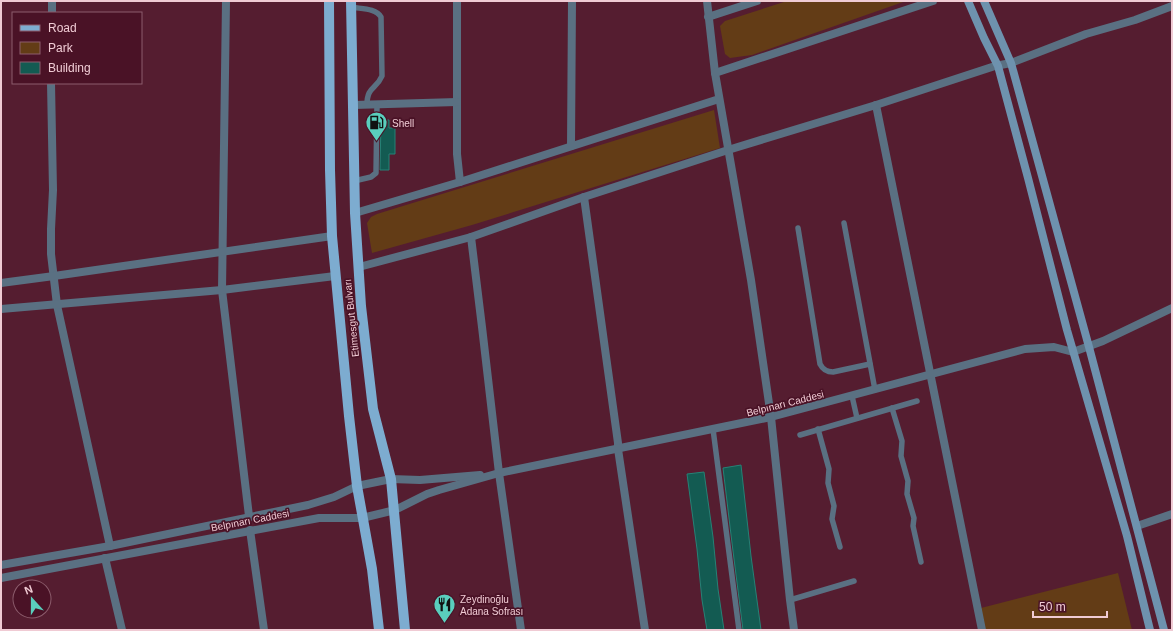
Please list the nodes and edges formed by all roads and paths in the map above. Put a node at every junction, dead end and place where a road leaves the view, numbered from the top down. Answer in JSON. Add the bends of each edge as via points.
{"nodes":[{"id":1,"x":52,"y":1,"type":"edge"},
{"id":2,"x":226,"y":1,"type":"edge"},
{"id":3,"x":329,"y":1,"type":"edge"},
{"id":4,"x":456,"y":1,"type":"edge"},
{"id":5,"x":572,"y":1,"type":"edge"},
{"id":6,"x":706,"y":1,"type":"edge"},
{"id":7,"x":757,"y":1,"type":"edge"},
{"id":8,"x":933,"y":1,"type":"edge"},
{"id":9,"x":968,"y":1,"type":"edge"},
{"id":10,"x":984,"y":1,"type":"edge"},
{"id":11,"x":351,"y":4,"type":"edge"},
{"id":12,"x":1171,"y":8,"type":"edge"},
{"id":13,"x":52,"y":12,"type":"edge"},
{"id":14,"x":708,"y":17,"type":"junction"},
{"id":15,"x":1011,"y":63,"type":"junction"},
{"id":16,"x":998,"y":66,"type":"junction"},
{"id":17,"x":715,"y":73,"type":"junction"},
{"id":18,"x":51,"y":84,"type":"edge"},
{"id":19,"x":719,"y":99,"type":"junction"},
{"id":20,"x":456,"y":102,"type":"junction"},
{"id":21,"x":377,"y":104,"type":"junction"},
{"id":22,"x":354,"y":105,"type":"junction"},
{"id":23,"x":367,"y":105,"type":"junction"},
{"id":24,"x":876,"y":105,"type":"junction"},
{"id":25,"x":572,"y":146,"type":"junction"},
{"id":26,"x":728,"y":150,"type":"junction"},
{"id":27,"x":354,"y":181,"type":"junction"},
{"id":28,"x":460,"y":182,"type":"junction"},
{"id":29,"x":584,"y":197,"type":"junction"},
{"id":30,"x":355,"y":213,"type":"junction"},
{"id":31,"x":844,"y":223,"type":"dead end"},
{"id":32,"x":798,"y":228,"type":"dead end"},
{"id":33,"x":332,"y":236,"type":"junction"},
{"id":34,"x":471,"y":237,"type":"junction"},
{"id":35,"x":223,"y":252,"type":"junction"},
{"id":36,"x":359,"y":267,"type":"junction"},
{"id":37,"x":54,"y":276,"type":"junction"},
{"id":38,"x":335,"y":276,"type":"junction"},
{"id":39,"x":1,"y":283,"type":"edge"},
{"id":40,"x":222,"y":290,"type":"junction"},
{"id":41,"x":57,"y":305,"type":"junction"},
{"id":42,"x":1172,"y":308,"type":"edge"},
{"id":43,"x":1,"y":309,"type":"edge"},
{"id":44,"x":1089,"y":347,"type":"junction"},
{"id":45,"x":1073,"y":352,"type":"junction"},
{"id":46,"x":870,"y":364,"type":"junction"},
{"id":47,"x":930,"y":375,"type":"junction"},
{"id":48,"x":874,"y":390,"type":"junction"},
{"id":49,"x":852,"y":396,"type":"junction"},
{"id":50,"x":917,"y":401,"type":"dead end"},
{"id":51,"x":892,"y":408,"type":"junction"},
{"id":52,"x":771,"y":417,"type":"junction"},
{"id":53,"x":857,"y":418,"type":"junction"},
{"id":54,"x":713,"y":429,"type":"junction"},
{"id":55,"x":818,"y":430,"type":"junction"},
{"id":56,"x":800,"y":435,"type":"dead end"},
{"id":57,"x":618,"y":449,"type":"junction"},
{"id":58,"x":499,"y":473,"type":"junction"},
{"id":59,"x":391,"y":479,"type":"junction"},
{"id":60,"x":357,"y":486,"type":"junction"},
{"id":61,"x":395,"y":510,"type":"junction"},
{"id":62,"x":1172,"y":514,"type":"edge"},
{"id":63,"x":249,"y":516,"type":"junction"},
{"id":64,"x":362,"y":518,"type":"junction"},
{"id":65,"x":1137,"y":526,"type":"junction"},
{"id":66,"x":250,"y":530,"type":"junction"},
{"id":67,"x":110,"y":546,"type":"junction"},
{"id":68,"x":840,"y":547,"type":"dead end"},
{"id":69,"x":105,"y":558,"type":"junction"},
{"id":70,"x":921,"y":562,"type":"dead end"},
{"id":71,"x":1,"y":565,"type":"edge"},
{"id":72,"x":1,"y":578,"type":"edge"},
{"id":73,"x":854,"y":581,"type":"dead end"},
{"id":74,"x":790,"y":600,"type":"junction"},
{"id":75,"x":122,"y":630,"type":"edge"},
{"id":76,"x":264,"y":630,"type":"edge"},
{"id":77,"x":379,"y":630,"type":"edge"},
{"id":78,"x":405,"y":630,"type":"edge"},
{"id":79,"x":520,"y":630,"type":"edge"},
{"id":80,"x":645,"y":630,"type":"edge"},
{"id":81,"x":738,"y":630,"type":"edge"},
{"id":82,"x":794,"y":630,"type":"edge"},
{"id":83,"x":982,"y":630,"type":"edge"},
{"id":84,"x":1150,"y":630,"type":"edge"},
{"id":85,"x":1164,"y":630,"type":"edge"}],
"edges":[{"from":1,"to":13,"type":"street"},
{"from":2,"to":35,"type":"street"},
{"from":3,"to":33,"type":"main road","name":"Etimesgut Bulvarı"},
{"from":4,"to":20,"type":"street"},
{"from":5,"to":25,"type":"street"},
{"from":6,"to":14,"type":"street"},
{"from":7,"to":14,"type":"street"},
{"from":8,"to":17,"type":"street"},
{"from":9,"to":16,"type":"main road"},
{"from":10,"to":15,"type":"main road"},
{"from":11,"to":22,"type":"main road","name":"Etimesgut Bulvarı"},
{"from":11,"to":23,"type":"lane","via":[[375,11],[381,17],[382,76],[369,91]]},
{"from":12,"to":15,"type":"street","via":[[1086,34]]},
{"from":14,"to":17,"type":"street"},
{"from":15,"to":16,"type":"street"},
{"from":15,"to":44,"type":"main road"},
{"from":16,"to":24,"type":"street"},
{"from":16,"to":45,"type":"main road"},
{"from":17,"to":19,"type":"street"},
{"from":18,"to":37,"type":"street","via":[[51,254]]},
{"from":19,"to":25,"type":"street"},
{"from":19,"to":26,"type":"street"},
{"from":20,"to":21,"type":"street"},
{"from":20,"to":28,"type":"street"},
{"from":21,"to":23,"type":"street"},
{"from":21,"to":27,"type":"lane","via":[[376,173],[371,177]]},
{"from":22,"to":23,"type":"street"},
{"from":22,"to":27,"type":"main road","name":"Etimesgut Bulvarı"},
{"from":24,"to":26,"type":"street"},
{"from":24,"to":47,"type":"street"},
{"from":25,"to":28,"type":"street"},
{"from":26,"to":29,"type":"street"},
{"from":26,"to":52,"type":"street","via":[[751,280]]},
{"from":27,"to":30,"type":"main road","name":"Etimesgut Bulvarı"},
{"from":28,"to":30,"type":"street"},
{"from":29,"to":34,"type":"street"},
{"from":29,"to":57,"type":"street"},
{"from":30,"to":36,"type":"main road","name":"Etimesgut Bulvarı"},
{"from":31,"to":46,"type":"lane"},
{"from":32,"to":46,"type":"lane","via":[[820,364],[828,372]]},
{"from":33,"to":35,"type":"street"},
{"from":33,"to":38,"type":"main road","name":"Etimesgut Bulvarı"},
{"from":34,"to":36,"type":"street"},
{"from":34,"to":58,"type":"street"},
{"from":35,"to":37,"type":"street"},
{"from":35,"to":40,"type":"street"},
{"from":36,"to":59,"type":"main road","name":"Etimesgut Bulvarı","via":[[373,409]]},
{"from":37,"to":39,"type":"street"},
{"from":37,"to":41,"type":"street"},
{"from":38,"to":40,"type":"street"},
{"from":38,"to":60,"type":"main road","name":"Etimesgut Bulvarı"},
{"from":40,"to":41,"type":"street"},
{"from":40,"to":63,"type":"street"},
{"from":41,"to":43,"type":"street"},
{"from":41,"to":67,"type":"street"},
{"from":42,"to":44,"type":"street"},
{"from":44,"to":45,"type":"street"},
{"from":44,"to":65,"type":"main road"},
{"from":45,"to":47,"type":"street","name":"Belpınarı Caddesi","via":[[1054,347],[1025,349]]},
{"from":45,"to":84,"type":"main road","via":[[1127,536]]},
{"from":46,"to":48,"type":"lane"},
{"from":47,"to":48,"type":"street","name":"Belpınarı Caddesi"},
{"from":47,"to":83,"type":"street"},
{"from":48,"to":49,"type":"street","name":"Belpınarı Caddesi"},
{"from":49,"to":52,"type":"street","name":"Belpınarı Caddesi"},
{"from":49,"to":53,"type":"lane"},
{"from":50,"to":51,"type":"lane"},
{"from":51,"to":53,"type":"lane"},
{"from":51,"to":70,"type":"lane","via":[[902,441],[901,456],[908,481],[907,494],[914,518],[913,526]]},
{"from":52,"to":54,"type":"street","name":"Belpınarı Caddesi"},
{"from":52,"to":74,"type":"street"},
{"from":53,"to":55,"type":"lane"},
{"from":54,"to":57,"type":"street","name":"Belpınarı Caddesi"},
{"from":54,"to":81,"type":"lane"},
{"from":55,"to":56,"type":"lane"},
{"from":55,"to":68,"type":"lane","via":[[829,469],[828,482],[834,506],[832,519]]},
{"from":57,"to":58,"type":"street","name":"Belpınarı Caddesi"},
{"from":57,"to":80,"type":"street"},
{"from":58,"to":59,"type":"street","name":"Belpınarı Caddesi","via":[[420,480]]},
{"from":58,"to":61,"type":"street","name":"Belpınarı Caddesi","via":[[426,494]]},
{"from":58,"to":79,"type":"street"},
{"from":59,"to":60,"type":"street","name":"Belpınarı Caddesi"},
{"from":59,"to":61,"type":"main road","name":"Etimesgut Bulvarı"},
{"from":60,"to":63,"type":"street","name":"Belpınarı Caddesi","via":[[334,497]]},
{"from":60,"to":64,"type":"main road","name":"Etimesgut Bulvarı"},
{"from":61,"to":64,"type":"street","name":"Belpınarı Caddesi"},
{"from":61,"to":78,"type":"main road","name":"Etimesgut Bulvarı"},
{"from":62,"to":65,"type":"street"},
{"from":63,"to":67,"type":"street","name":"Belpınarı Caddesi"},
{"from":64,"to":66,"type":"street","name":"Belpınarı Caddesi","via":[[319,518]]},
{"from":64,"to":77,"type":"main road","name":"Etimesgut Bulvarı","via":[[372,569]]},
{"from":65,"to":85,"type":"main road"},
{"from":66,"to":69,"type":"street","name":"Belpınarı Caddesi"},
{"from":66,"to":76,"type":"street"},
{"from":67,"to":71,"type":"street","name":"Belpınarı Caddesi"},
{"from":69,"to":72,"type":"street","name":"Belpınarı Caddesi"},
{"from":69,"to":75,"type":"street"},
{"from":73,"to":74,"type":"lane"},
{"from":74,"to":82,"type":"street"}]}
